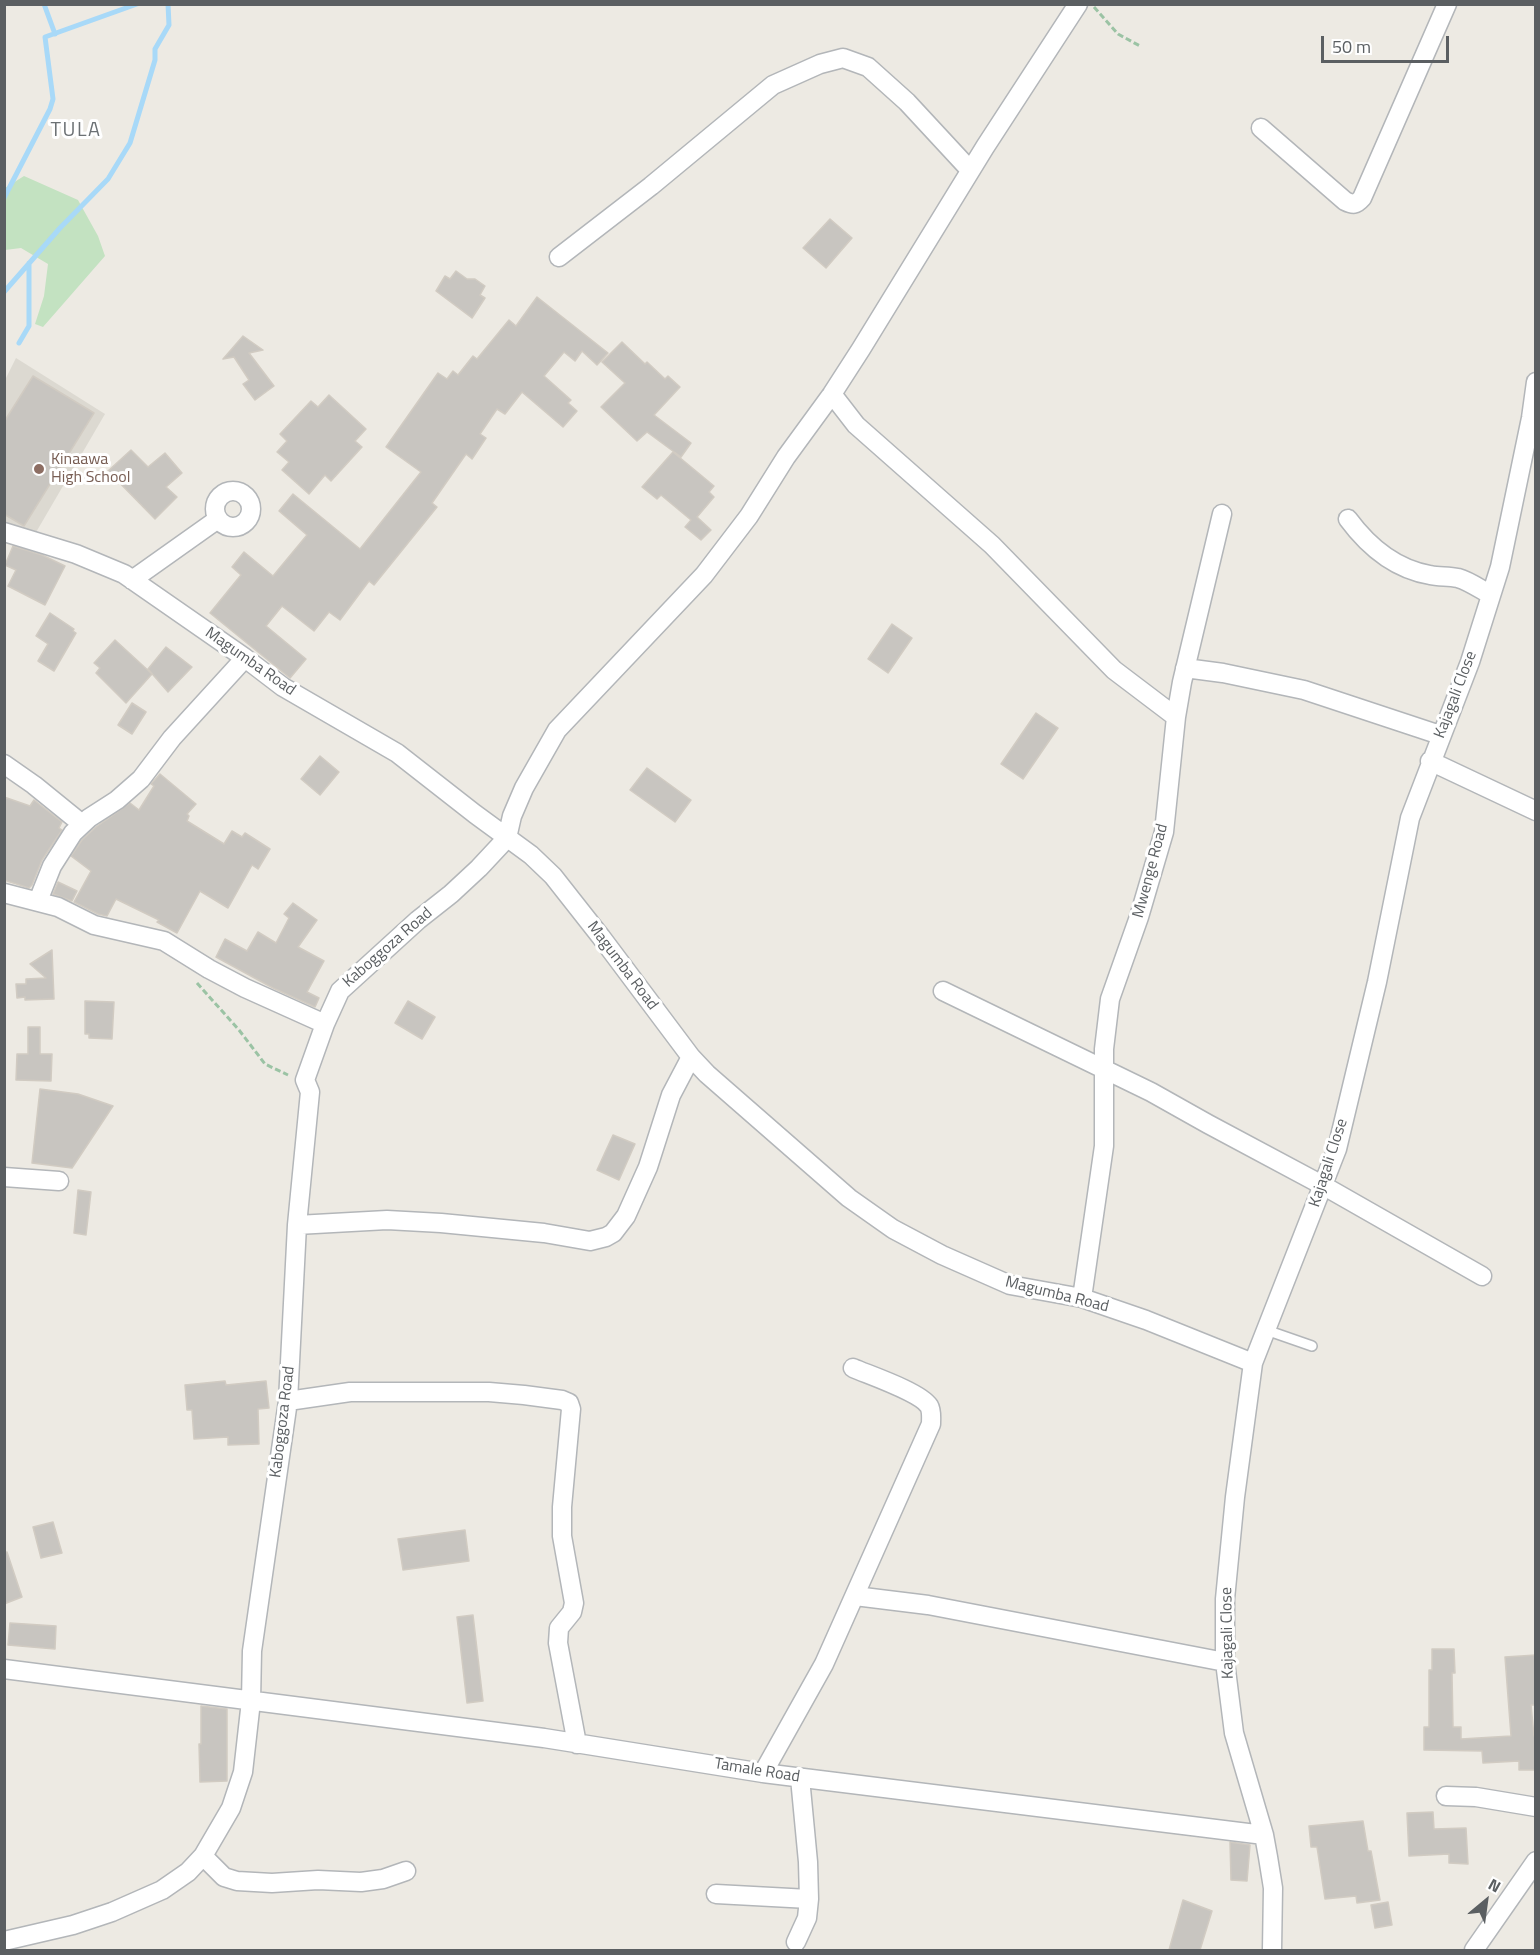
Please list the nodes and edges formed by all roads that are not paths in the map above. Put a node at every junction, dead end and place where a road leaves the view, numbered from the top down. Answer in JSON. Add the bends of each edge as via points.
{"nodes":[{"id":1,"x":1078,"y":4,"type":"edge"},
{"id":2,"x":1447,"y":4,"type":"edge"},
{"id":3,"x":1261,"y":128,"type":"dead end"},
{"id":4,"x":970,"y":170,"type":"junction"},
{"id":5,"x":559,"y":257,"type":"dead end"},
{"id":6,"x":1536,"y":382,"type":"edge"},
{"id":7,"x":832,"y":394,"type":"junction"},
{"id":8,"x":1533,"y":418,"type":"edge"},
{"id":9,"x":1222,"y":514,"type":"dead end"},
{"id":10,"x":218,"y":519,"type":"dead end"},
{"id":11,"x":1348,"y":519,"type":"dead end"},
{"id":12,"x":4,"y":532,"type":"edge"},
{"id":13,"x":132,"y":580,"type":"junction"},
{"id":14,"x":1491,"y":595,"type":"junction"},
{"id":15,"x":245,"y":658,"type":"junction"},
{"id":16,"x":1185,"y":668,"type":"junction"},
{"id":17,"x":1176,"y":717,"type":"junction"},
{"id":18,"x":1440,"y":735,"type":"junction"},
{"id":19,"x":1430,"y":761,"type":"junction"},
{"id":20,"x":4,"y":764,"type":"edge"},
{"id":21,"x":1536,"y":811,"type":"edge"},
{"id":22,"x":82,"y":824,"type":"junction"},
{"id":23,"x":507,"y":838,"type":"junction"},
{"id":24,"x":4,"y":893,"type":"edge"},
{"id":25,"x":38,"y":901,"type":"junction"},
{"id":26,"x":943,"y":991,"type":"dead end"},
{"id":27,"x":325,"y":1024,"type":"junction"},
{"id":28,"x":691,"y":1057,"type":"junction"},
{"id":29,"x":1104,"y":1070,"type":"junction"},
{"id":30,"x":4,"y":1177,"type":"edge"},
{"id":31,"x":59,"y":1181,"type":"dead end"},
{"id":32,"x":1324,"y":1186,"type":"junction"},
{"id":33,"x":297,"y":1225,"type":"junction"},
{"id":34,"x":1482,"y":1276,"type":"dead end"},
{"id":35,"x":1082,"y":1298,"type":"junction"},
{"id":36,"x":1266,"y":1330,"type":"junction"},
{"id":37,"x":1312,"y":1346,"type":"dead end"},
{"id":38,"x":1254,"y":1363,"type":"junction"},
{"id":39,"x":853,"y":1368,"type":"dead end"},
{"id":40,"x":288,"y":1401,"type":"junction"},
{"id":41,"x":855,"y":1596,"type":"junction"},
{"id":42,"x":1225,"y":1662,"type":"junction"},
{"id":43,"x":4,"y":1669,"type":"edge"},
{"id":44,"x":251,"y":1701,"type":"junction"},
{"id":45,"x":577,"y":1744,"type":"junction"},
{"id":46,"x":763,"y":1773,"type":"junction"},
{"id":47,"x":800,"y":1778,"type":"junction"},
{"id":48,"x":1446,"y":1796,"type":"dead end"},
{"id":49,"x":1536,"y":1807,"type":"edge"},
{"id":50,"x":1264,"y":1835,"type":"junction"},
{"id":51,"x":203,"y":1856,"type":"junction"},
{"id":52,"x":1536,"y":1861,"type":"edge"},
{"id":53,"x":406,"y":1871,"type":"dead end"},
{"id":54,"x":716,"y":1894,"type":"dead end"},
{"id":55,"x":809,"y":1899,"type":"junction"},
{"id":56,"x":4,"y":1941,"type":"edge"},
{"id":57,"x":796,"y":1942,"type":"dead end"},
{"id":58,"x":1272,"y":1950,"type":"edge"},
{"id":59,"x":1474,"y":1950,"type":"edge"}],
"edges":[{"from":1,"to":4,"type":"street"},
{"from":2,"to":3,"type":"street","via":[[1392,133],[1356,204],[1345,201]]},
{"from":4,"to":5,"type":"street","via":[[907,102],[868,67],[843,57],[773,86]]},
{"from":4,"to":7,"type":"street"},
{"from":6,"to":8,"type":"street","name":"Kajagali Close"},
{"from":7,"to":17,"type":"street","via":[[856,425],[992,544],[1114,670]]},
{"from":7,"to":23,"type":"street","via":[[704,575],[557,730],[524,788]]},
{"from":8,"to":14,"type":"street","name":"Kajagali Close"},
{"from":9,"to":16,"type":"street","name":"Mwenge Road"},
{"from":10,"to":13,"type":"street"},
{"from":11,"to":14,"type":"street","via":[[1384,557],[1406,569],[1460,579]]},
{"from":12,"to":13,"type":"street","name":"Magumba Road","via":[[76,554]]},
{"from":13,"to":15,"type":"street","name":"Magumba Road"},
{"from":14,"to":18,"type":"street","name":"Kajagali Close","via":[[1470,662]]},
{"from":15,"to":22,"type":"street","via":[[172,738],[141,779]]},
{"from":15,"to":23,"type":"street","name":"Magumba Road","via":[[283,687],[397,753]]},
{"from":16,"to":17,"type":"street","name":"Mwenge Road"},
{"from":16,"to":18,"type":"street","via":[[1304,690]]},
{"from":17,"to":29,"type":"street","name":"Mwenge Road","via":[[1164,832],[1110,999]]},
{"from":18,"to":19,"type":"street","name":"Kajagali Close"},
{"from":19,"to":21,"type":"street"},
{"from":19,"to":32,"type":"street","name":"Kajagali Close","via":[[1410,818],[1375,993],[1337,1149]]},
{"from":20,"to":22,"type":"street"},
{"from":22,"to":25,"type":"street","via":[[51,866]]},
{"from":23,"to":27,"type":"street","name":"Kaboggoza Road","via":[[451,894],[340,991]]},
{"from":23,"to":28,"type":"street","name":"Magumba Road","via":[[553,876]]},
{"from":24,"to":25,"type":"street"},
{"from":25,"to":27,"type":"street","via":[[94,925],[164,941],[208,969]]},
{"from":26,"to":29,"type":"street"},
{"from":27,"to":33,"type":"street","name":"Kaboggoza Road","via":[[305,1080],[310,1092]]},
{"from":28,"to":33,"type":"street","via":[[671,1095],[648,1167],[626,1216],[606,1237],[590,1241],[544,1233],[387,1220]]},
{"from":28,"to":35,"type":"street","name":"Magumba Road","via":[[849,1198],[894,1229],[1010,1285]]},
{"from":29,"to":32,"type":"street"},
{"from":29,"to":35,"type":"street","name":"Mwenge Road","via":[[1104,1146]]},
{"from":30,"to":31,"type":"street"},
{"from":32,"to":34,"type":"street"},
{"from":32,"to":36,"type":"street","name":"Kajagali Close"},
{"from":33,"to":40,"type":"street","name":"Kaboggoza Road"},
{"from":35,"to":38,"type":"street","name":"Magumba Road"},
{"from":36,"to":37,"type":"lane"},
{"from":36,"to":38,"type":"street","name":"Kajagali Close"},
{"from":38,"to":42,"type":"street","name":"Kajagali Close","via":[[1228,1565]]},
{"from":39,"to":41,"type":"street","via":[[918,1397],[928,1405],[931,1415],[931,1424]]},
{"from":40,"to":44,"type":"street","name":"Kaboggoza Road","via":[[252,1651]]},
{"from":40,"to":45,"type":"street","via":[[350,1392],[489,1392],[569,1403],[562,1536],[574,1603],[559,1628],[558,1643]]},
{"from":41,"to":42,"type":"street","via":[[928,1605]]},
{"from":41,"to":46,"type":"street","via":[[824,1664]]},
{"from":42,"to":50,"type":"street","name":"Kajagali Close","via":[[1234,1733]]},
{"from":43,"to":44,"type":"street","name":"Tamale Road"},
{"from":44,"to":45,"type":"street","name":"Tamale Road"},
{"from":44,"to":51,"type":"street","name":"Kaboggoza Road","via":[[243,1772],[231,1808]]},
{"from":45,"to":46,"type":"street","name":"Tamale Road"},
{"from":46,"to":47,"type":"street","name":"Tamale Road"},
{"from":47,"to":50,"type":"street","name":"Tamale Road"},
{"from":47,"to":55,"type":"street"},
{"from":48,"to":49,"type":"street"},
{"from":50,"to":58,"type":"street","name":"Kajagali Close","via":[[1273,1888]]},
{"from":51,"to":53,"type":"street","via":[[224,1877],[237,1881],[361,1882]]},
{"from":51,"to":56,"type":"street","name":"Kaboggoza Road","via":[[188,1872],[142,1899],[73,1925]]},
{"from":52,"to":59,"type":"street"},
{"from":54,"to":55,"type":"street"},
{"from":55,"to":57,"type":"street","via":[[807,1918]]}]}
